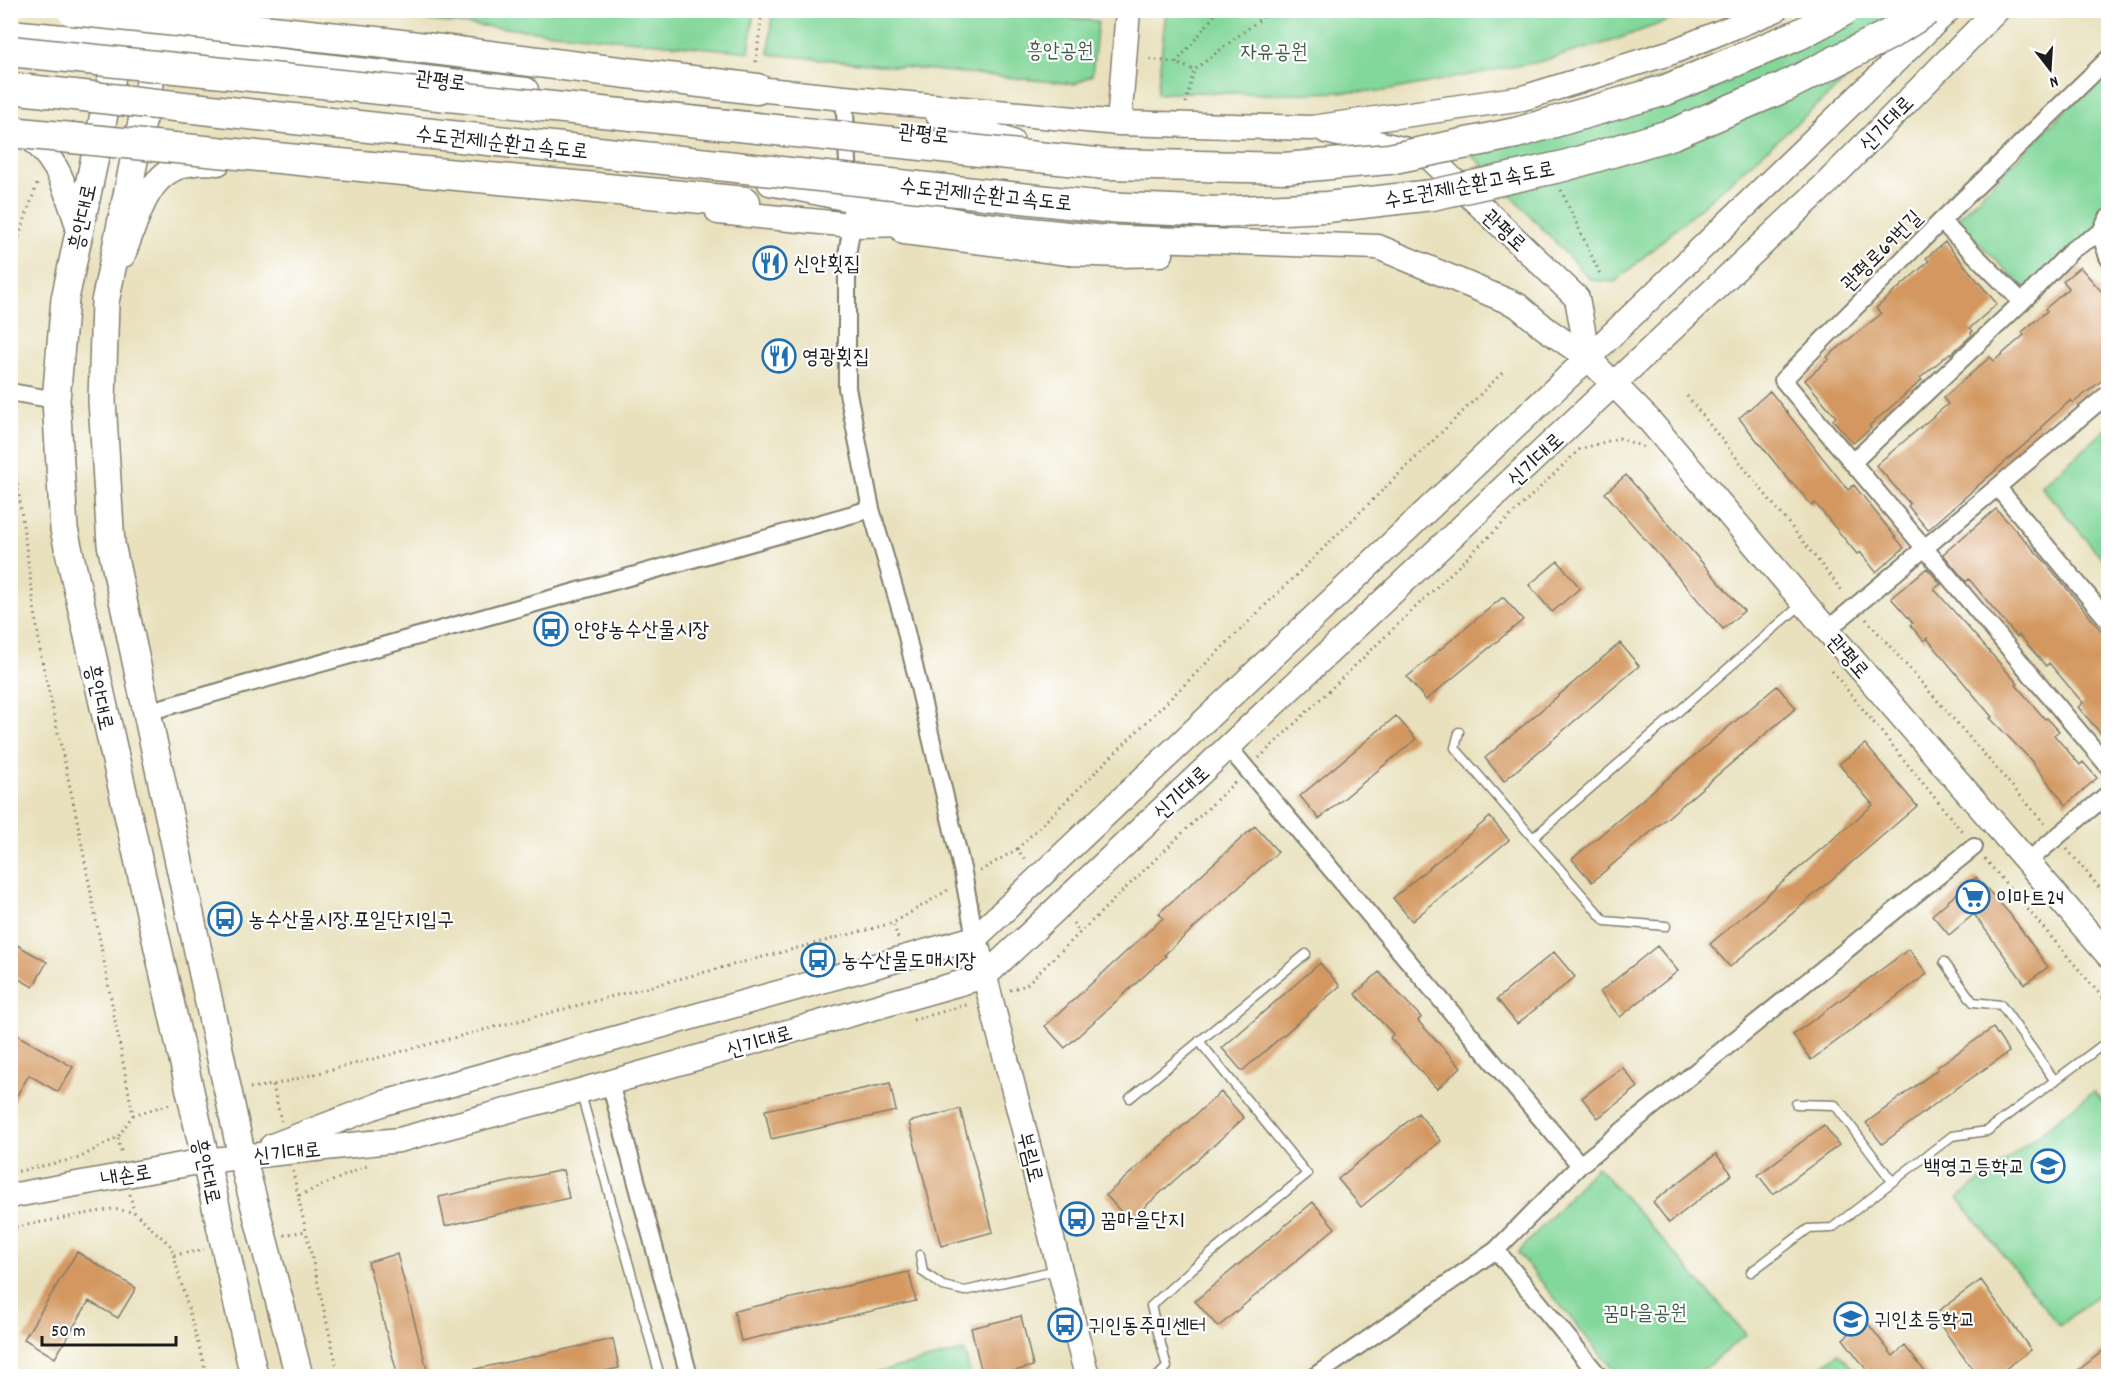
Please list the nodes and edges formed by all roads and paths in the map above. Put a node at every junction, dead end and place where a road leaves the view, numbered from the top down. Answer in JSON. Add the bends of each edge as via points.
{"nodes":[{"id":1,"x":72,"y":10,"type":"edge"},
{"id":2,"x":126,"y":10,"type":"edge"},
{"id":3,"x":165,"y":10,"type":"edge"},
{"id":4,"x":198,"y":10,"type":"edge"},
{"id":5,"x":762,"y":10,"type":"edge"},
{"id":6,"x":912,"y":10,"type":"edge"},
{"id":7,"x":1128,"y":10,"type":"edge"},
{"id":8,"x":1220,"y":10,"type":"edge"},
{"id":9,"x":1272,"y":10,"type":"edge"},
{"id":10,"x":1774,"y":10,"type":"edge"},
{"id":11,"x":1829,"y":10,"type":"edge"},
{"id":12,"x":1845,"y":10,"type":"edge"},
{"id":13,"x":1929,"y":10,"type":"edge"},
{"id":14,"x":1948,"y":10,"type":"edge"},
{"id":15,"x":1997,"y":10,"type":"edge"},
{"id":16,"x":2015,"y":10,"type":"edge"},
{"id":17,"x":941,"y":15,"type":"dead end"},
{"id":18,"x":10,"y":32,"type":"edge"},
{"id":19,"x":119,"y":42,"type":"junction"},
{"id":20,"x":157,"y":46,"type":"junction"},
{"id":21,"x":10,"y":51,"type":"edge"},
{"id":22,"x":1150,"y":59,"type":"dead end"},
{"id":23,"x":2109,"y":59,"type":"edge"},
{"id":24,"x":1176,"y":63,"type":"junction"},
{"id":25,"x":1194,"y":70,"type":"junction"},
{"id":26,"x":756,"y":76,"type":"junction"},
{"id":27,"x":10,"y":88,"type":"edge"},
{"id":28,"x":844,"y":98,"type":"junction"},
{"id":29,"x":10,"y":101,"type":"edge"},
{"id":30,"x":1186,"y":103,"type":"dead end"},
{"id":31,"x":905,"y":104,"type":"junction"},
{"id":32,"x":104,"y":110,"type":"junction"},
{"id":33,"x":144,"y":114,"type":"junction"},
{"id":34,"x":10,"y":120,"type":"edge"},
{"id":35,"x":1119,"y":123,"type":"junction"},
{"id":36,"x":845,"y":125,"type":"junction"},
{"id":37,"x":1312,"y":128,"type":"junction"},
{"id":38,"x":10,"y":132,"type":"edge"},
{"id":39,"x":1012,"y":142,"type":"junction"},
{"id":40,"x":1426,"y":154,"type":"junction"},
{"id":41,"x":1825,"y":185,"type":"junction"},
{"id":42,"x":1560,"y":189,"type":"dead end"},
{"id":43,"x":850,"y":199,"type":"junction"},
{"id":44,"x":745,"y":202,"type":"joint"},
{"id":45,"x":2109,"y":218,"type":"edge"},
{"id":46,"x":1941,"y":221,"type":"junction"},
{"id":47,"x":968,"y":223,"type":"junction"},
{"id":48,"x":852,"y":225,"type":"junction"},
{"id":49,"x":79,"y":229,"type":"junction"},
{"id":50,"x":2100,"y":233,"type":"junction"},
{"id":51,"x":1378,"y":247,"type":"junction"},
{"id":52,"x":2109,"y":257,"type":"edge"},
{"id":53,"x":1601,"y":276,"type":"dead end"},
{"id":54,"x":105,"y":302,"type":"junction"},
{"id":55,"x":2022,"y":302,"type":"junction"},
{"id":56,"x":1588,"y":358,"type":"junction"},
{"id":57,"x":1504,"y":371,"type":"dead end"},
{"id":58,"x":1613,"y":383,"type":"junction"},
{"id":59,"x":10,"y":392,"type":"edge"},
{"id":60,"x":2109,"y":394,"type":"edge"},
{"id":61,"x":56,"y":400,"type":"junction"},
{"id":62,"x":10,"y":430,"type":"edge"},
{"id":63,"x":1852,"y":463,"type":"junction"},
{"id":64,"x":1997,"y":487,"type":"junction"},
{"id":65,"x":871,"y":509,"type":"junction"},
{"id":66,"x":1924,"y":548,"type":"junction"},
{"id":67,"x":1805,"y":601,"type":"junction"},
{"id":68,"x":2109,"y":620,"type":"edge"},
{"id":69,"x":1827,"y":630,"type":"junction"},
{"id":70,"x":147,"y":712,"type":"junction"},
{"id":71,"x":1459,"y":732,"type":"dead end"},
{"id":72,"x":1228,"y":748,"type":"junction"},
{"id":73,"x":2109,"y":766,"type":"edge"},
{"id":74,"x":2109,"y":794,"type":"edge"},
{"id":75,"x":1533,"y":838,"type":"junction"},
{"id":76,"x":1974,"y":847,"type":"joint"},
{"id":77,"x":1017,"y":849,"type":"dead end"},
{"id":78,"x":2028,"y":861,"type":"junction"},
{"id":79,"x":2077,"y":861,"type":"dead end"},
{"id":80,"x":2109,"y":898,"type":"edge"},
{"id":81,"x":893,"y":923,"type":"dead end"},
{"id":82,"x":1666,"y":926,"type":"dead end"},
{"id":83,"x":975,"y":938,"type":"junction"},
{"id":84,"x":1306,"y":954,"type":"dead end"},
{"id":85,"x":2109,"y":955,"type":"edge"},
{"id":86,"x":1944,"y":962,"type":"dead end"},
{"id":87,"x":985,"y":976,"type":"junction"},
{"id":88,"x":2109,"y":1004,"type":"edge"},
{"id":89,"x":1199,"y":1041,"type":"junction"},
{"id":90,"x":2109,"y":1041,"type":"edge"},
{"id":91,"x":2055,"y":1081,"type":"junction"},
{"id":92,"x":610,"y":1083,"type":"junction"},
{"id":93,"x":580,"y":1091,"type":"junction"},
{"id":94,"x":228,"y":1092,"type":"junction"},
{"id":95,"x":190,"y":1097,"type":"junction"},
{"id":96,"x":1130,"y":1098,"type":"dead end"},
{"id":97,"x":1796,"y":1104,"type":"dead end"},
{"id":98,"x":134,"y":1115,"type":"junction"},
{"id":99,"x":242,"y":1157,"type":"junction"},
{"id":100,"x":204,"y":1161,"type":"junction"},
{"id":101,"x":371,"y":1164,"type":"dead end"},
{"id":102,"x":1580,"y":1165,"type":"junction"},
{"id":103,"x":10,"y":1173,"type":"edge"},
{"id":104,"x":1892,"y":1181,"type":"junction"},
{"id":105,"x":10,"y":1196,"type":"edge"},
{"id":106,"x":10,"y":1228,"type":"edge"},
{"id":107,"x":1496,"y":1250,"type":"junction"},
{"id":108,"x":920,"y":1255,"type":"dead end"},
{"id":109,"x":1060,"y":1269,"type":"junction"},
{"id":110,"x":1752,"y":1272,"type":"dead end"},
{"id":111,"x":207,"y":1377,"type":"edge"},
{"id":112,"x":254,"y":1377,"type":"edge"},
{"id":113,"x":299,"y":1377,"type":"edge"},
{"id":114,"x":339,"y":1377,"type":"edge"},
{"id":115,"x":660,"y":1377,"type":"edge"},
{"id":116,"x":689,"y":1377,"type":"edge"},
{"id":117,"x":1087,"y":1377,"type":"edge"},
{"id":118,"x":1158,"y":1377,"type":"edge"},
{"id":119,"x":1315,"y":1377,"type":"edge"},
{"id":120,"x":1599,"y":1377,"type":"edge"}],
"edges":[{"from":1,"to":26,"type":"highway","bridge":true},
{"from":2,"to":19,"type":"main road","name":"흥안대로"},
{"from":3,"to":20,"type":"main road","name":"흥안대로"},
{"from":4,"to":26,"type":"street","via":[[239,22]]},
{"from":5,"to":26,"type":"path"},
{"from":6,"to":17,"type":"path"},
{"from":7,"to":35,"type":"street"},
{"from":8,"to":24,"type":"path"},
{"from":9,"to":25,"type":"path"},
{"from":10,"to":37,"type":"street","via":[[1672,52],[1523,98]]},
{"from":11,"to":40,"type":"street","via":[[1679,78]]},
{"from":12,"to":21,"type":"highway","name":"수도권제1순환고속도로","bridge":true,"via":[[1798,35],[1666,90],[1516,133],[1389,159],[1285,168],[1106,164]]},
{"from":13,"to":27,"type":"highway","name":"수도권제1순환고속도로","bridge":true,"via":[[1888,35],[1774,91],[1673,134],[1564,166],[1432,195],[1327,207],[1217,212],[1091,205]]},
{"from":14,"to":56,"type":"street","name":"신기대로"},
{"from":15,"to":41,"type":"street","name":"신기대로"},
{"from":16,"to":41,"type":"street"},
{"from":18,"to":19,"type":"street","name":"관평로"},
{"from":19,"to":20,"type":"street","name":"관평로"},
{"from":19,"to":32,"type":"main road","name":"흥안대로"},
{"from":20,"to":33,"type":"main road","name":"흥안대로"},
{"from":20,"to":36,"type":"street","name":"관평로"},
{"from":22,"to":24,"type":"path"},
{"from":23,"to":46,"type":"street"},
{"from":24,"to":25,"type":"path"},
{"from":25,"to":30,"type":"path"},
{"from":26,"to":28,"type":"street"},
{"from":28,"to":31,"type":"street"},
{"from":28,"to":36,"type":"street"},
{"from":29,"to":32,"type":"street","name":"관평로"},
{"from":31,"to":35,"type":"street"},
{"from":31,"to":39,"type":"street"},
{"from":32,"to":33,"type":"street","name":"관평로"},
{"from":32,"to":49,"type":"main road","name":"흥안대로"},
{"from":33,"to":43,"type":"street","name":"관평로","via":[[690,166]]},
{"from":33,"to":54,"type":"main road","name":"흥안대로"},
{"from":34,"to":49,"type":"street","via":[[45,149],[54,162]]},
{"from":35,"to":37,"type":"street"},
{"from":36,"to":39,"type":"street","name":"관평로"},
{"from":36,"to":43,"type":"street"},
{"from":37,"to":40,"type":"street"},
{"from":38,"to":44,"type":"highway","bridge":true},
{"from":39,"to":40,"type":"street","name":"관평로","via":[[1104,151],[1240,155]]},
{"from":40,"to":56,"type":"street","name":"관평로","via":[[1577,298]]},
{"from":41,"to":58,"type":"street","name":"신기대로"},
{"from":42,"to":53,"type":"path"},
{"from":43,"to":47,"type":"street","name":"관평로"},
{"from":43,"to":48,"type":"street"},
{"from":44,"to":48,"type":"street"},
{"from":45,"to":50,"type":"street"},
{"from":46,"to":55,"type":"street","name":"관평로69번길"},
{"from":46,"to":63,"type":"street","name":"관평로69번길","via":[[1784,381]]},
{"from":47,"to":48,"type":"street"},
{"from":47,"to":51,"type":"street","name":"관평로","via":[[1096,237]]},
{"from":48,"to":51,"type":"street","via":[[1111,255]]},
{"from":48,"to":54,"type":"street","via":[[190,163],[157,179]]},
{"from":48,"to":65,"type":"street","via":[[847,255],[847,388]]},
{"from":49,"to":61,"type":"main road","name":"흥안대로","via":[[65,299]]},
{"from":50,"to":52,"type":"street"},
{"from":50,"to":55,"type":"street","via":[[2073,249]]},
{"from":51,"to":56,"type":"street","name":"관평로","via":[[1517,305]]},
{"from":54,"to":70,"type":"main road","name":"흥안대로","via":[[102,401],[111,544]]},
{"from":55,"to":63,"type":"street"},
{"from":56,"to":58,"type":"street","name":"관평로"},
{"from":56,"to":83,"type":"street","name":"신기대로"},
{"from":57,"to":77,"type":"path"},
{"from":58,"to":67,"type":"street","name":"관평로"},
{"from":58,"to":72,"type":"street","name":"신기대로"},
{"from":59,"to":61,"type":"street"},
{"from":60,"to":64,"type":"street"},
{"from":61,"to":95,"type":"main road","name":"흥안대로","via":[[64,529]]},
{"from":62,"to":98,"type":"path","via":[[41,656]]},
{"from":63,"to":66,"type":"street","name":"관평로69번길"},
{"from":64,"to":66,"type":"street"},
{"from":64,"to":68,"type":"street"},
{"from":65,"to":70,"type":"street"},
{"from":65,"to":83,"type":"street","via":[[902,615]]},
{"from":66,"to":69,"type":"street"},
{"from":66,"to":73,"type":"street","name":"관평로69번길"},
{"from":67,"to":69,"type":"street","name":"관평로"},
{"from":67,"to":75,"type":"lane"},
{"from":69,"to":78,"type":"street","name":"관평로"},
{"from":70,"to":94,"type":"main road","name":"흥안대로"},
{"from":71,"to":75,"type":"lane","via":[[1455,748]]},
{"from":72,"to":87,"type":"street","name":"신기대로"},
{"from":72,"to":102,"type":"street"},
{"from":74,"to":78,"type":"street"},
{"from":75,"to":82,"type":"lane","via":[[1605,921]]},
{"from":76,"to":88,"type":"path"},
{"from":76,"to":102,"type":"street"},
{"from":78,"to":85,"type":"street","name":"관평로"},
{"from":79,"to":80,"type":"path"},
{"from":81,"to":94,"type":"path","via":[[273,1085]]},
{"from":83,"to":87,"type":"street","name":"부림로"},
{"from":83,"to":99,"type":"street","name":"신기대로","via":[[384,1103]]},
{"from":84,"to":89,"type":"lane"},
{"from":86,"to":91,"type":"lane","via":[[1973,1002],[2001,1005]]},
{"from":87,"to":92,"type":"street","name":"신기대로"},
{"from":87,"to":109,"type":"street","name":"부림로"},
{"from":89,"to":96,"type":"lane"},
{"from":89,"to":118,"type":"lane","via":[[1307,1174],[1151,1306],[1167,1367]]},
{"from":90,"to":91,"type":"lane"},
{"from":91,"to":104,"type":"lane","via":[[1987,1131],[1952,1136]]},
{"from":92,"to":93,"type":"street","name":"신기대로"},
{"from":92,"to":116,"type":"street"},
{"from":93,"to":99,"type":"street","name":"신기대로","via":[[399,1140]]},
{"from":93,"to":115,"type":"lane"},
{"from":94,"to":99,"type":"main road","name":"흥안대로"},
{"from":95,"to":98,"type":"path"},
{"from":95,"to":100,"type":"main road","name":"흥안대로"},
{"from":97,"to":104,"type":"lane","via":[[1835,1105]]},
{"from":98,"to":103,"type":"path","via":[[118,1137],[79,1158]]},
{"from":99,"to":100,"type":"street","name":"내손로"},
{"from":99,"to":113,"type":"main road","name":"흥안대로"},
{"from":100,"to":105,"type":"street","name":"내손로"},
{"from":100,"to":112,"type":"main road","name":"흥안대로"},
{"from":101,"to":114,"type":"path","via":[[298,1196]]},
{"from":102,"to":107,"type":"street"},
{"from":104,"to":110,"type":"lane","via":[[1832,1228],[1808,1229]]},
{"from":106,"to":111,"type":"path","via":[[112,1209],[134,1212],[171,1246]]},
{"from":107,"to":119,"type":"street"},
{"from":107,"to":120,"type":"street"},
{"from":108,"to":109,"type":"lane","via":[[923,1272],[943,1286],[965,1291]]},
{"from":109,"to":117,"type":"street","name":"부림로"}]}
